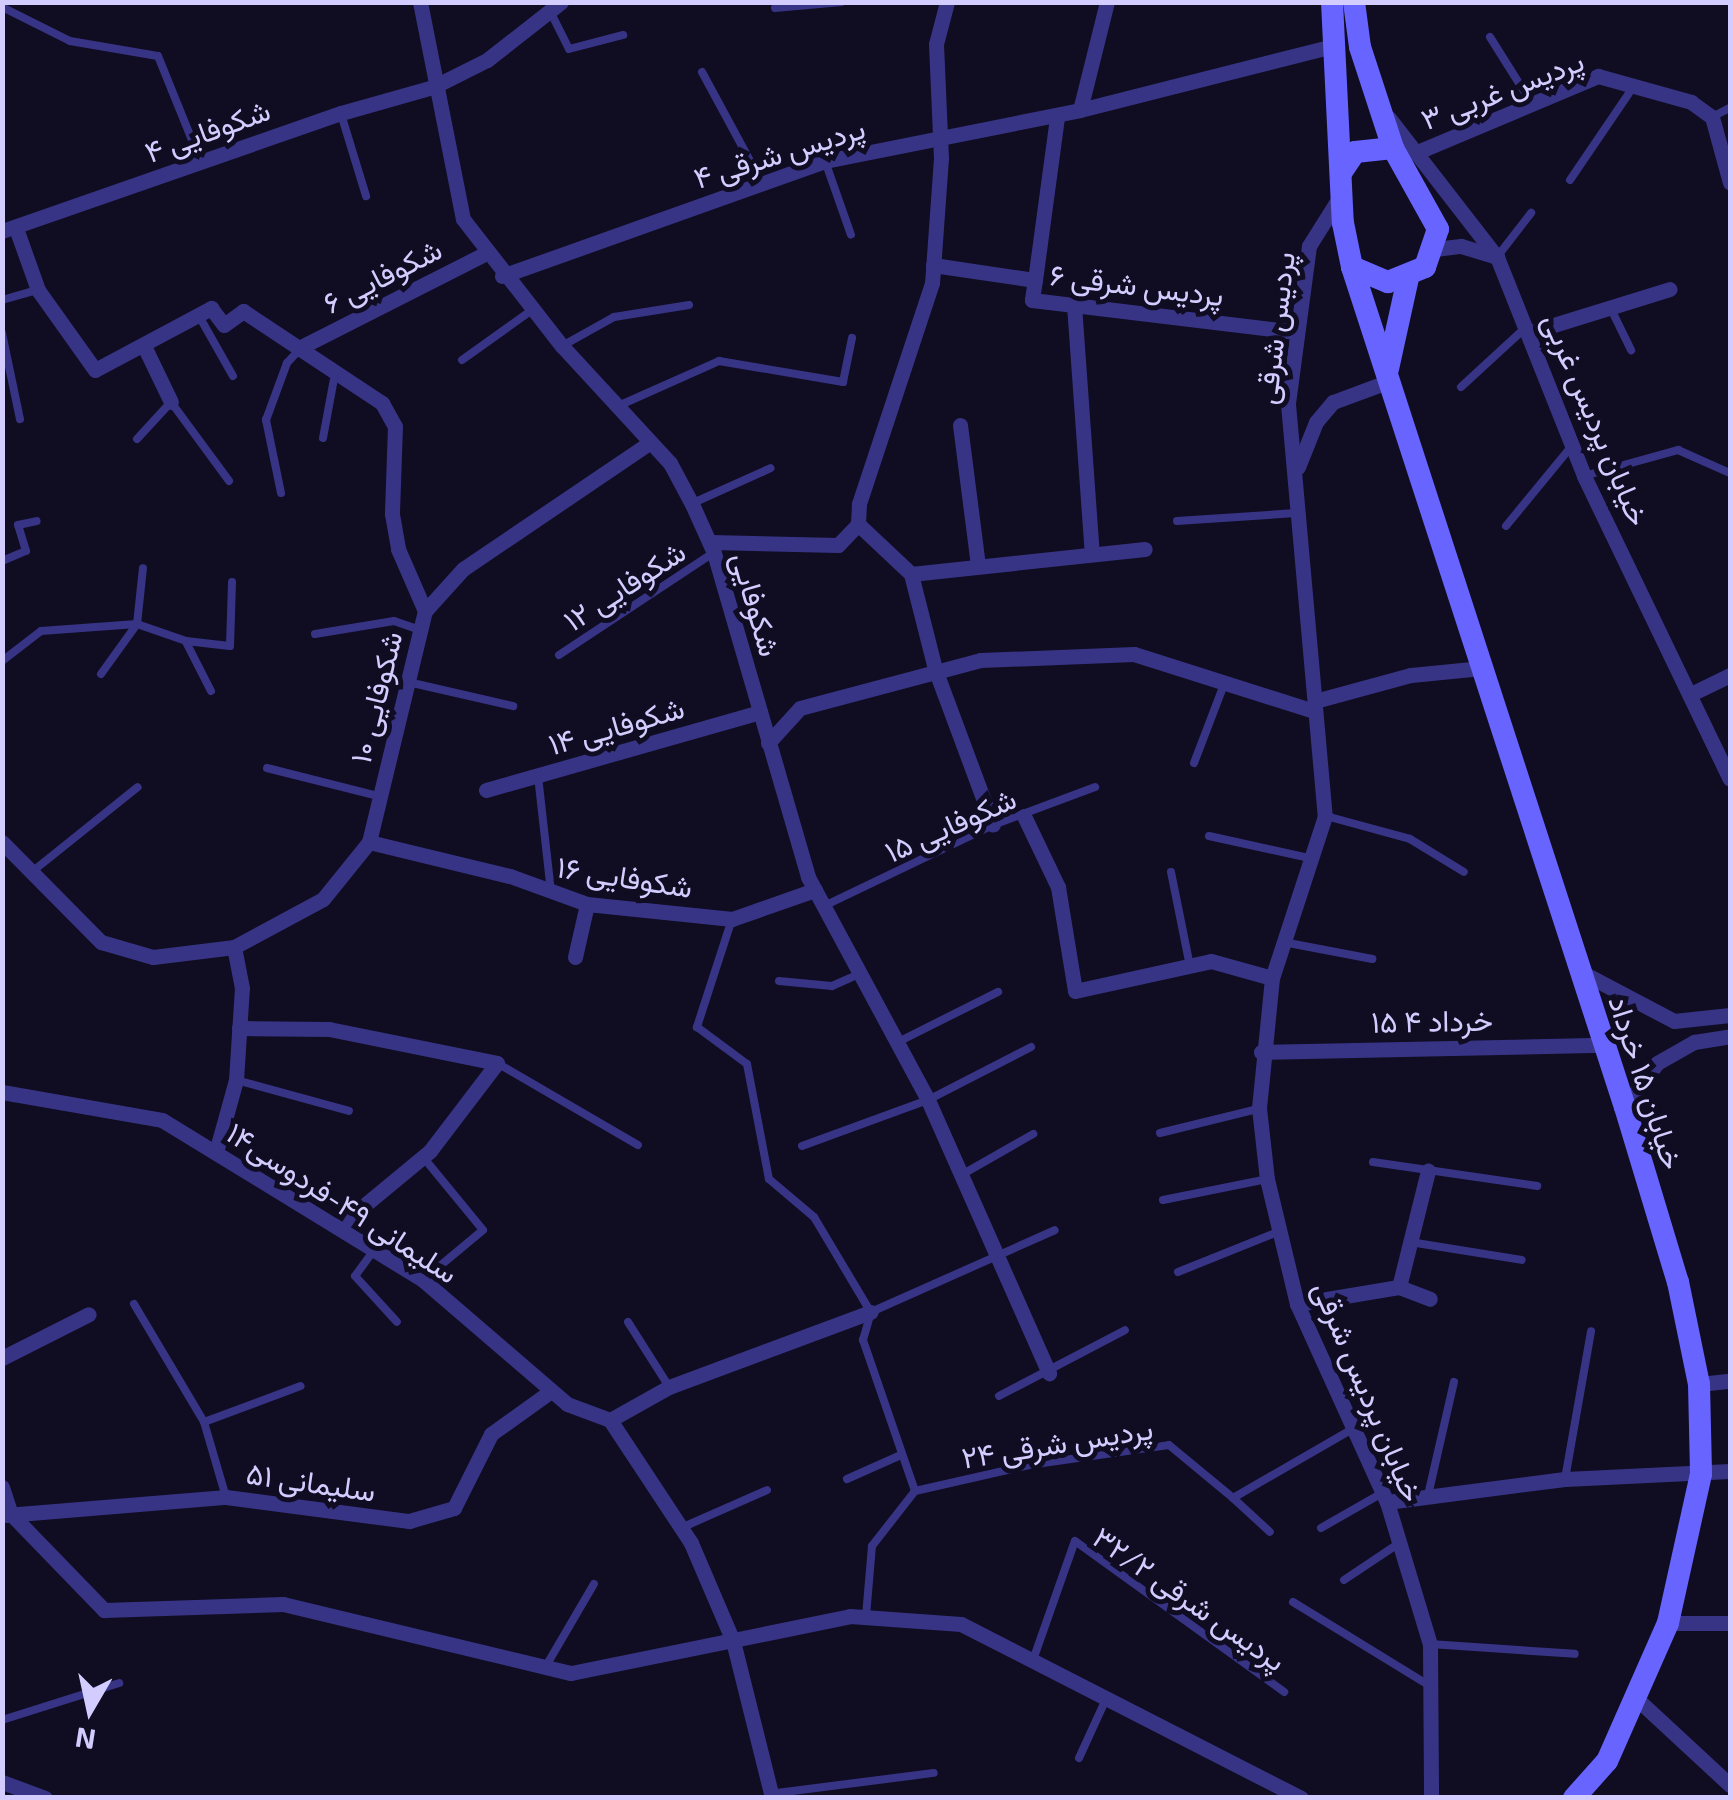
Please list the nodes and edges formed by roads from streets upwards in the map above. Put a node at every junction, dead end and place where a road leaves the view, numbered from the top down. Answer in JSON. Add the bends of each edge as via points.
{"nodes":[{"id":1,"x":420,"y":2,"type":"edge"},
{"id":2,"x":946,"y":2,"type":"edge"},
{"id":3,"x":1107,"y":2,"type":"edge"},
{"id":4,"x":1332,"y":2,"type":"edge"},
{"id":5,"x":1354,"y":2,"type":"edge"},
{"id":6,"x":556,"y":8,"type":"edge"},
{"id":7,"x":1336,"y":45,"type":"junction"},
{"id":8,"x":434,"y":87,"type":"junction"},
{"id":9,"x":1080,"y":110,"type":"junction"},
{"id":10,"x":1057,"y":117,"type":"junction"},
{"id":11,"x":941,"y":137,"type":"junction"},
{"id":12,"x":1404,"y":151,"type":"junction"},
{"id":13,"x":1730,"y":183,"type":"edge"},
{"id":14,"x":1341,"y":184,"type":"junction"},
{"id":15,"x":10,"y":231,"type":"edge"},
{"id":16,"x":1435,"y":249,"type":"junction"},
{"id":17,"x":486,"y":253,"type":"junction"},
{"id":18,"x":1496,"y":256,"type":"junction"},
{"id":19,"x":934,"y":265,"type":"junction"},
{"id":20,"x":1352,"y":267,"type":"junction"},
{"id":21,"x":502,"y":276,"type":"junction"},
{"id":22,"x":1408,"y":278,"type":"junction"},
{"id":23,"x":1036,"y":280,"type":"junction"},
{"id":24,"x":1670,"y":289,"type":"dead end"},
{"id":25,"x":1074,"y":305,"type":"junction"},
{"id":26,"x":1530,"y":328,"type":"junction"},
{"id":27,"x":1296,"y":332,"type":"junction"},
{"id":28,"x":144,"y":346,"type":"junction"},
{"id":29,"x":303,"y":346,"type":"junction"},
{"id":30,"x":1387,"y":382,"type":"junction"},
{"id":31,"x":170,"y":402,"type":"road end"},
{"id":32,"x":960,"y":425,"type":"dead end"},
{"id":33,"x":649,"y":443,"type":"junction"},
{"id":34,"x":1296,"y":476,"type":"junction"},
{"id":35,"x":858,"y":524,"type":"junction"},
{"id":36,"x":712,"y":548,"type":"junction"},
{"id":37,"x":1145,"y":549,"type":"dead end"},
{"id":38,"x":1092,"y":554,"type":"junction"},
{"id":39,"x":978,"y":566,"type":"junction"},
{"id":40,"x":911,"y":574,"type":"junction"},
{"id":41,"x":425,"y":612,"type":"junction"},
{"id":42,"x":1482,"y":668,"type":"junction"},
{"id":43,"x":935,"y":669,"type":"junction"},
{"id":44,"x":1730,"y":675,"type":"edge"},
{"id":45,"x":1693,"y":692,"type":"junction"},
{"id":46,"x":1315,"y":706,"type":"junction"},
{"id":47,"x":760,"y":712,"type":"junction"},
{"id":48,"x":768,"y":743,"type":"junction"},
{"id":49,"x":1730,"y":778,"type":"edge"},
{"id":50,"x":486,"y":790,"type":"dead end"},
{"id":51,"x":1024,"y":816,"type":"road end"},
{"id":52,"x":993,"y":825,"type":"road end"},
{"id":53,"x":2,"y":842,"type":"edge"},
{"id":54,"x":369,"y":842,"type":"junction"},
{"id":55,"x":815,"y":890,"type":"junction"},
{"id":56,"x":587,"y":904,"type":"junction"},
{"id":57,"x":234,"y":947,"type":"junction"},
{"id":58,"x":575,"y":957,"type":"dead end"},
{"id":59,"x":1581,"y":972,"type":"junction"},
{"id":60,"x":1272,"y":978,"type":"junction"},
{"id":61,"x":1730,"y":1015,"type":"edge"},
{"id":62,"x":240,"y":1028,"type":"junction"},
{"id":63,"x":1730,"y":1036,"type":"edge"},
{"id":64,"x":1604,"y":1046,"type":"junction"},
{"id":65,"x":1260,"y":1052,"type":"junction"},
{"id":66,"x":2,"y":1092,"type":"edge"},
{"id":67,"x":1625,"y":1108,"type":"junction"},
{"id":68,"x":216,"y":1152,"type":"junction"},
{"id":69,"x":1428,"y":1171,"type":"road end"},
{"id":70,"x":338,"y":1227,"type":"junction"},
{"id":71,"x":1399,"y":1287,"type":"junction"},
{"id":72,"x":1430,"y":1299,"type":"dead end"},
{"id":73,"x":1297,"y":1304,"type":"junction"},
{"id":74,"x":871,"y":1312,"type":"road end"},
{"id":75,"x":89,"y":1314,"type":"dead end"},
{"id":76,"x":2,"y":1358,"type":"edge"},
{"id":77,"x":1049,"y":1373,"type":"road end"},
{"id":78,"x":1730,"y":1381,"type":"edge"},
{"id":79,"x":1699,"y":1384,"type":"junction"},
{"id":80,"x":551,"y":1390,"type":"junction"},
{"id":81,"x":610,"y":1420,"type":"junction"},
{"id":82,"x":1730,"y":1471,"type":"edge"},
{"id":83,"x":1701,"y":1474,"type":"junction"},
{"id":84,"x":2,"y":1487,"type":"edge"},
{"id":85,"x":1384,"y":1498,"type":"junction"},
{"id":86,"x":7,"y":1514,"type":"edge"},
{"id":87,"x":1730,"y":1623,"type":"edge"},
{"id":88,"x":1668,"y":1624,"type":"junction"},
{"id":89,"x":733,"y":1640,"type":"junction"},
{"id":90,"x":1638,"y":1699,"type":"junction"},
{"id":91,"x":2,"y":1782,"type":"edge"},
{"id":92,"x":1730,"y":1784,"type":"edge"},
{"id":93,"x":771,"y":1796,"type":"edge"},
{"id":94,"x":45,"y":1798,"type":"edge"},
{"id":95,"x":1302,"y":1798,"type":"edge"},
{"id":96,"x":1431,"y":1798,"type":"edge"},
{"id":97,"x":1574,"y":1798,"type":"edge"}],
"edges":[{"from":1,"to":8,"type":"street","name":"شکوفایی"},
{"from":2,"to":11,"type":"street","via":[[936,44]]},
{"from":3,"to":9,"type":"street"},
{"from":4,"to":7,"type":"street"},
{"from":5,"to":12,"type":"street","via":[[1378,102]]},
{"from":6,"to":8,"type":"street","name":"شکوفایی ۴","via":[[488,60]]},
{"from":7,"to":9,"type":"street","name":"پردیس شرقی ۴"},
{"from":7,"to":14,"type":"street"},
{"from":8,"to":15,"type":"street","name":"شکوفایی ۴","via":[[341,112]]},
{"from":8,"to":17,"type":"street","name":"شکوفایی","via":[[462,219]]},
{"from":9,"to":10,"type":"street","name":"پردیس شرقی ۴"},
{"from":10,"to":11,"type":"street","name":"پردیس شرقی ۴"},
{"from":10,"to":23,"type":"street"},
{"from":11,"to":19,"type":"street"},
{"from":11,"to":21,"type":"street","name":"پردیس شرقی ۴","via":[[760,181]]},
{"from":12,"to":13,"type":"street","name":"پردیس غربی ۳","via":[[1598,76],[1691,102],[1712,117]]},
{"from":12,"to":14,"type":"street","via":[[1356,152]]},
{"from":12,"to":16,"type":"street","via":[[1433,210]]},
{"from":12,"to":18,"type":"street","name":"خیابان پردیس غربی"},
{"from":14,"to":20,"type":"street"},
{"from":14,"to":27,"type":"street","name":"پردیس شرقی","via":[[1309,246]]},
{"from":15,"to":28,"type":"street","via":[[38,290],[96,370]]},
{"from":16,"to":18,"type":"street","via":[[1461,246]]},
{"from":16,"to":22,"type":"street"},
{"from":17,"to":21,"type":"street","name":"شکوفایی"},
{"from":17,"to":29,"type":"street","name":"شکوفایی ۶"},
{"from":18,"to":26,"type":"street","name":"خیابان پردیس غربی"},
{"from":19,"to":23,"type":"street","name":"پردیس شرقی ۶"},
{"from":19,"to":35,"type":"street"},
{"from":20,"to":22,"type":"street","via":[[1368,278]]},
{"from":20,"to":30,"type":"street","name":"خیابان ۱۵ خرداد"},
{"from":21,"to":33,"type":"street","name":"شکوفایی"},
{"from":22,"to":30,"type":"street"},
{"from":23,"to":25,"type":"street","name":"پردیس شرقی ۶","via":[[1032,300]]},
{"from":24,"to":26,"type":"street"},
{"from":25,"to":27,"type":"street","name":"پردیس شرقی ۶"},
{"from":25,"to":38,"type":"street"},
{"from":26,"to":45,"type":"street","name":"خیابان پردیس غربی","via":[[1584,476]]},
{"from":27,"to":34,"type":"street","name":"پردیس شرقی","via":[[1288,404]]},
{"from":28,"to":29,"type":"street","via":[[211,308],[224,325],[244,311]]},
{"from":28,"to":31,"type":"street"},
{"from":29,"to":41,"type":"street","via":[[391,414],[395,532],[409,584]]},
{"from":30,"to":34,"type":"street","via":[[1334,402],[1316,422]]},
{"from":30,"to":42,"type":"street","name":"خیابان ۱۵ خرداد"},
{"from":32,"to":39,"type":"street"},
{"from":33,"to":36,"type":"street","name":"شکوفایی","via":[[670,462]]},
{"from":33,"to":41,"type":"street","name":"شکوفایی ۱۰","via":[[463,569]]},
{"from":34,"to":46,"type":"street","name":"خیابان پردیس شرقی"},
{"from":35,"to":36,"type":"street","via":[[838,544]]},
{"from":35,"to":40,"type":"street"},
{"from":36,"to":47,"type":"street","name":"شکوفایی"},
{"from":37,"to":38,"type":"street"},
{"from":38,"to":39,"type":"street"},
{"from":39,"to":40,"type":"street"},
{"from":40,"to":43,"type":"street"},
{"from":41,"to":54,"type":"street","name":"شکوفایی ۱۰"},
{"from":42,"to":46,"type":"street","via":[[1411,675]]},
{"from":42,"to":59,"type":"street","name":"خیابان ۱۵ خرداد"},
{"from":43,"to":46,"type":"street","via":[[980,660],[1134,654]]},
{"from":43,"to":48,"type":"street","via":[[800,708]]},
{"from":43,"to":52,"type":"street"},
{"from":44,"to":45,"type":"street"},
{"from":45,"to":49,"type":"street","name":"خیابان پردیس غربی"},
{"from":46,"to":60,"type":"street","name":"خیابان پردیس شرقی","via":[[1324,816]]},
{"from":47,"to":48,"type":"street","name":"شکوفایی"},
{"from":47,"to":50,"type":"street","name":"شکوفایی ۱۴"},
{"from":48,"to":55,"type":"street","name":"شکوفایی"},
{"from":51,"to":60,"type":"street","via":[[1058,888],[1075,991],[1212,961]]},
{"from":53,"to":57,"type":"street","via":[[101,942],[154,957]]},
{"from":54,"to":56,"type":"street","name":"شکوفایی ۱۶","via":[[510,876]]},
{"from":54,"to":57,"type":"street","name":"شکوفایی ۱۰","via":[[323,899]]},
{"from":55,"to":56,"type":"street","name":"شکوفایی ۱۶","via":[[732,920]]},
{"from":55,"to":77,"type":"street","name":"شکوفایی","via":[[928,1100]]},
{"from":56,"to":58,"type":"street"},
{"from":57,"to":62,"type":"street"},
{"from":59,"to":61,"type":"street","via":[[1674,1021]]},
{"from":59,"to":64,"type":"street","name":"خیابان ۱۵ خرداد"},
{"from":60,"to":65,"type":"street","name":"خیابان پردیس شرقی"},
{"from":62,"to":68,"type":"street","via":[[236,1080]]},
{"from":62,"to":70,"type":"street","via":[[329,1029],[497,1063],[423,1157]]},
{"from":63,"to":67,"type":"street","via":[[1694,1042],[1657,1063]]},
{"from":64,"to":65,"type":"street","name":"۱۵ خرداد ۴"},
{"from":64,"to":67,"type":"street","name":"خیابان ۱۵ خرداد"},
{"from":65,"to":73,"type":"street","name":"خیابان پردیس شرقی","via":[[1267,1179]]},
{"from":66,"to":68,"type":"street","name":"سلیمانی ۴۹-فردوسی۱۴","via":[[162,1120]]},
{"from":67,"to":79,"type":"street","name":"خیابان ۱۵ خرداد","via":[[1678,1282]]},
{"from":68,"to":70,"type":"street","name":"سلیمانی ۴۹-فردوسی۱۴"},
{"from":69,"to":71,"type":"street"},
{"from":70,"to":80,"type":"street","name":"سلیمانی ۴۹-فردوسی۱۴","via":[[423,1280]]},
{"from":71,"to":72,"type":"street"},
{"from":71,"to":73,"type":"street"},
{"from":73,"to":85,"type":"street","name":"خیابان پردیس شرقی"},
{"from":74,"to":81,"type":"street","via":[[669,1387]]},
{"from":75,"to":76,"type":"street"},
{"from":78,"to":79,"type":"street"},
{"from":79,"to":83,"type":"street","name":"خیابان ۱۵ خرداد"},
{"from":80,"to":81,"type":"street","name":"سلیمانی ۴۹-فردوسی۱۴"},
{"from":80,"to":86,"type":"street","name":"سلیمانی ۵۱","via":[[491,1434],[454,1508],[409,1522],[226,1497]]},
{"from":81,"to":89,"type":"street","name":"سلیمانی ۴۹-فردوسی۱۴","via":[[681,1528]]},
{"from":82,"to":83,"type":"street"},
{"from":83,"to":85,"type":"street","via":[[1565,1479]]},
{"from":83,"to":88,"type":"street","name":"خیابان ۱۵ خرداد"},
{"from":84,"to":86,"type":"street"},
{"from":85,"to":96,"type":"street","name":"خیابان پردیس شرقی","via":[[1430,1644]]},
{"from":86,"to":89,"type":"street","via":[[104,1610],[283,1604],[571,1674]]},
{"from":87,"to":88,"type":"street"},
{"from":88,"to":90,"type":"street","name":"خیابان ۱۵ خرداد"},
{"from":89,"to":93,"type":"street","name":"سلیمانی ۴۹-فردوسی۱۴"},
{"from":89,"to":95,"type":"street","via":[[866,1616],[962,1624]]},
{"from":90,"to":92,"type":"street"},
{"from":90,"to":97,"type":"street","name":"خیابان ۱۵ خرداد","via":[[1607,1761]]},
{"from":91,"to":94,"type":"street"}]}
